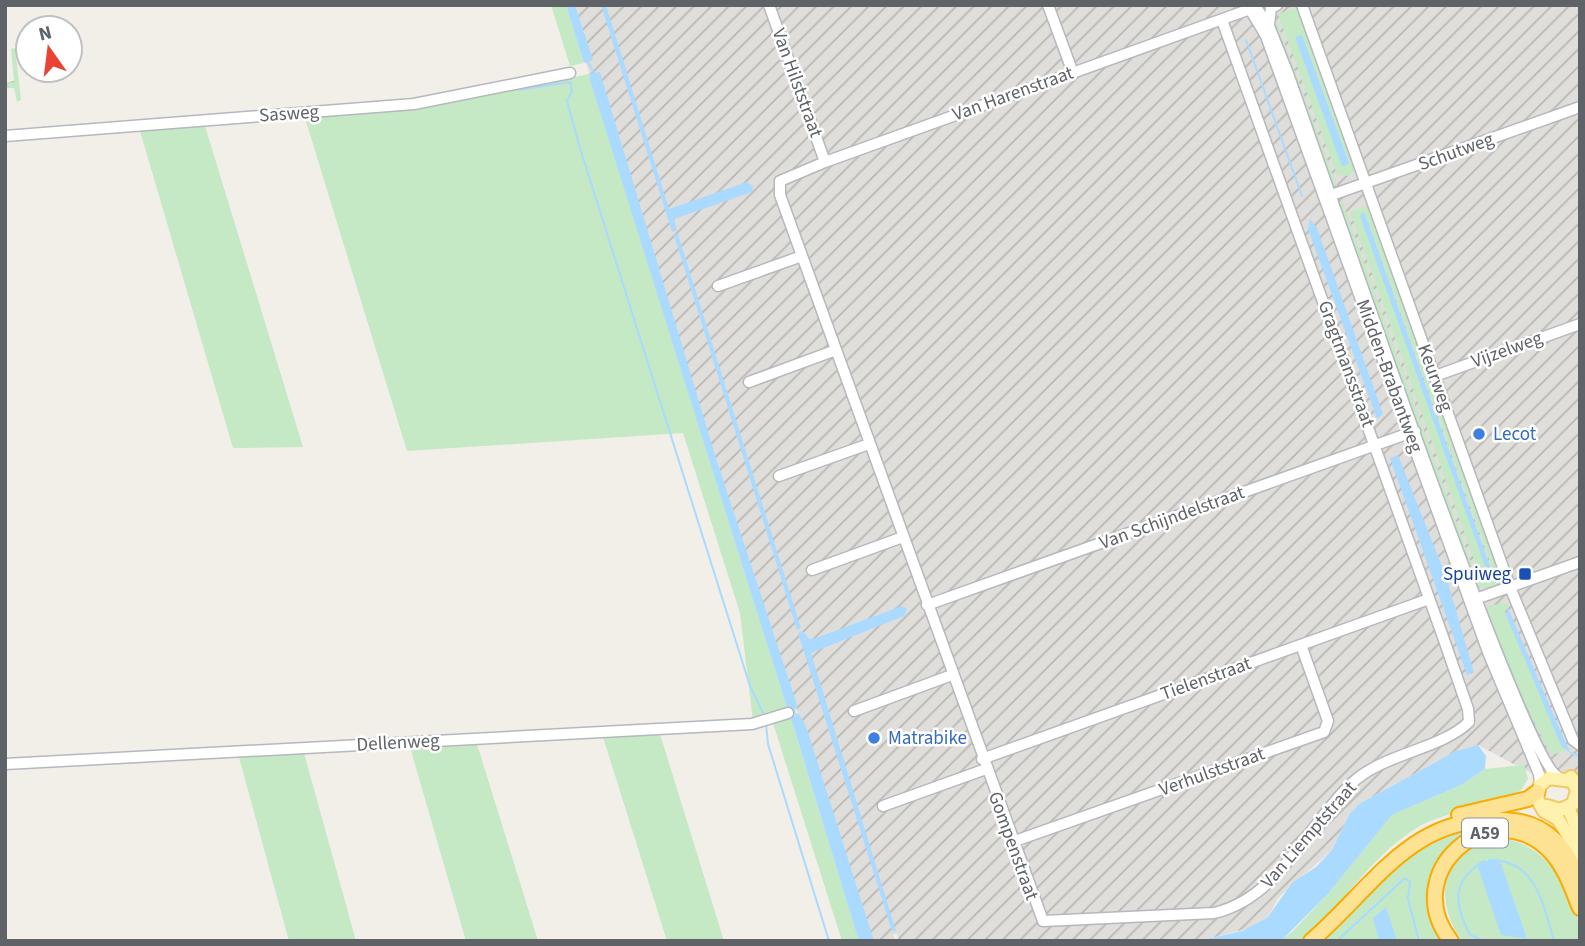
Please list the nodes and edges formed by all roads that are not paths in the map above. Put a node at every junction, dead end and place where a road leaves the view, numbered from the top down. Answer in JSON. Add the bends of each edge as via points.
{"nodes":[{"id":1,"x":769,"y":5,"type":"edge"},
{"id":2,"x":1048,"y":5,"type":"edge"},
{"id":3,"x":1277,"y":5,"type":"edge"},
{"id":4,"x":1302,"y":5,"type":"edge"},
{"id":5,"x":1252,"y":7,"type":"edge"},
{"id":6,"x":1222,"y":20,"type":"junction"},
{"id":7,"x":1269,"y":26,"type":"junction"},
{"id":8,"x":570,"y":73,"type":"dead end"},
{"id":9,"x":1073,"y":73,"type":"junction"},
{"id":10,"x":1580,"y":107,"type":"edge"},
{"id":11,"x":5,"y":136,"type":"edge"},
{"id":12,"x":825,"y":162,"type":"junction"},
{"id":13,"x":1366,"y":184,"type":"junction"},
{"id":14,"x":779,"y":191,"type":"joint"},
{"id":15,"x":1329,"y":196,"type":"junction"},
{"id":16,"x":802,"y":256,"type":"junction"},
{"id":17,"x":718,"y":286,"type":"dead end"},
{"id":18,"x":1580,"y":324,"type":"edge"},
{"id":19,"x":836,"y":350,"type":"junction"},
{"id":20,"x":1435,"y":376,"type":"junction"},
{"id":21,"x":748,"y":382,"type":"dead end"},
{"id":22,"x":1412,"y":432,"type":"junction"},
{"id":23,"x":869,"y":443,"type":"junction"},
{"id":24,"x":1375,"y":445,"type":"junction"},
{"id":25,"x":779,"y":476,"type":"dead end"},
{"id":26,"x":903,"y":537,"type":"junction"},
{"id":27,"x":1580,"y":562,"type":"edge"},
{"id":28,"x":812,"y":570,"type":"dead end"},
{"id":29,"x":1510,"y":587,"type":"junction"},
{"id":30,"x":1429,"y":599,"type":"junction"},
{"id":31,"x":1473,"y":600,"type":"junction"},
{"id":32,"x":927,"y":605,"type":"junction"},
{"id":33,"x":1301,"y":645,"type":"junction"},
{"id":34,"x":952,"y":675,"type":"junction"},
{"id":35,"x":1468,"y":709,"type":"joint"},
{"id":36,"x":854,"y":711,"type":"dead end"},
{"id":37,"x":788,"y":713,"type":"dead end"},
{"id":38,"x":1579,"y":745,"type":"edge"},
{"id":39,"x":1534,"y":746,"type":"junction"},
{"id":40,"x":5,"y":764,"type":"edge"},
{"id":41,"x":984,"y":764,"type":"junction"},
{"id":42,"x":1564,"y":790,"type":"edge"},
{"id":43,"x":883,"y":806,"type":"dead end"},
{"id":44,"x":1580,"y":826,"type":"edge"},
{"id":45,"x":1576,"y":839,"type":"edge"},
{"id":46,"x":1012,"y":842,"type":"junction"},
{"id":47,"x":1580,"y":861,"type":"edge"},
{"id":48,"x":1580,"y":883,"type":"edge"},
{"id":49,"x":1361,"y":890,"type":"junction"},
{"id":50,"x":1580,"y":908,"type":"edge"},
{"id":51,"x":1043,"y":921,"type":"joint"},
{"id":52,"x":1311,"y":941,"type":"edge"},
{"id":53,"x":1451,"y":941,"type":"edge"}],
"edges":[{"from":1,"to":12,"type":"street","name":"Van Hilststraat"},
{"from":2,"to":9,"type":"street"},
{"from":3,"to":7,"type":"street","via":[[1271,8]]},
{"from":4,"to":13,"type":"street","name":"Keurweg"},
{"from":5,"to":6,"type":"street","name":"Van Harenstraat"},
{"from":5,"to":7,"type":"street","name":"Midden-Brabantweg"},
{"from":5,"to":15,"type":"street","name":"Midden-Brabantweg"},
{"from":6,"to":9,"type":"street","name":"Van Harenstraat"},
{"from":6,"to":24,"type":"street","name":"Gragtmansstraat"},
{"from":7,"to":15,"type":"street","name":"Midden-Brabantweg"},
{"from":8,"to":11,"type":"street","name":"Sasweg","via":[[414,104]]},
{"from":9,"to":12,"type":"street","name":"Van Harenstraat"},
{"from":10,"to":13,"type":"street","name":"Schutweg"},
{"from":12,"to":14,"type":"street","name":"Van Harenstraat","via":[[780,181]]},
{"from":13,"to":15,"type":"street","name":"Schutweg"},
{"from":13,"to":20,"type":"street","name":"Keurweg"},
{"from":14,"to":16,"type":"street","name":"Gompenstraat"},
{"from":15,"to":22,"type":"street","name":"Midden-Brabantweg"},
{"from":16,"to":17,"type":"street"},
{"from":16,"to":19,"type":"street","name":"Gompenstraat"},
{"from":18,"to":20,"type":"street","name":"Vijzelweg"},
{"from":19,"to":21,"type":"street"},
{"from":19,"to":23,"type":"street","name":"Gompenstraat"},
{"from":20,"to":29,"type":"street","name":"Keurweg"},
{"from":22,"to":24,"type":"street","name":"Van Schijndelstraat"},
{"from":22,"to":31,"type":"street","name":"Midden-Brabantweg"},
{"from":23,"to":25,"type":"street"},
{"from":23,"to":26,"type":"street","name":"Gompenstraat"},
{"from":24,"to":30,"type":"street","name":"Gragtmansstraat"},
{"from":24,"to":32,"type":"street","name":"Van Schijndelstraat"},
{"from":26,"to":28,"type":"street"},
{"from":26,"to":32,"type":"street","name":"Gompenstraat"},
{"from":27,"to":29,"type":"street"},
{"from":29,"to":31,"type":"street"},
{"from":29,"to":38,"type":"street","name":"Keurweg"},
{"from":30,"to":33,"type":"street","name":"Tielenstraat"},
{"from":30,"to":35,"type":"street","name":"Gragtmansstraat"},
{"from":31,"to":39,"type":"street","name":"Midden-Brabantweg","via":[[1505,696]]},
{"from":32,"to":34,"type":"street","name":"Gompenstraat"},
{"from":33,"to":41,"type":"street","name":"Tielenstraat"},
{"from":33,"to":46,"type":"street","name":"Verhulststraat","via":[[1328,721],[1324,732]]},
{"from":34,"to":36,"type":"street"},
{"from":34,"to":41,"type":"street","name":"Gompenstraat"},
{"from":35,"to":51,"type":"street","name":"Van Liemptstraat","via":[[1469,722],[1464,727],[1381,764],[1351,783],[1267,884],[1239,905],[1207,914]]},
{"from":37,"to":40,"type":"street","name":"Dellenweg","via":[[765,720]]},
{"from":39,"to":42,"type":"street","name":"Midden-Brabantweg"},
{"from":39,"to":42,"type":"street","name":"Midden-Brabantweg"},
{"from":41,"to":43,"type":"street","name":"Gompenstraat"},
{"from":41,"to":46,"type":"street","name":"Gompenstraat"},
{"from":42,"to":44,"type":"main road"},
{"from":42,"to":45,"type":"main road"},
{"from":42,"to":49,"type":"highway","number":"A59","via":[[1458,815],[1422,830],[1387,857]]},
{"from":45,"to":47,"type":"main road"},
{"from":46,"to":51,"type":"street","name":"Gompenstraat"},
{"from":48,"to":49,"type":"highway","number":"A59","via":[[1567,855],[1549,834],[1527,823],[1493,820],[1426,836],[1399,853]]},
{"from":49,"to":52,"type":"highway","number":"A59"},
{"from":50,"to":53,"type":"highway","number":"A59","via":[[1563,869],[1540,843],[1510,831],[1484,833],[1458,846],[1439,874],[1437,914]]}]}
